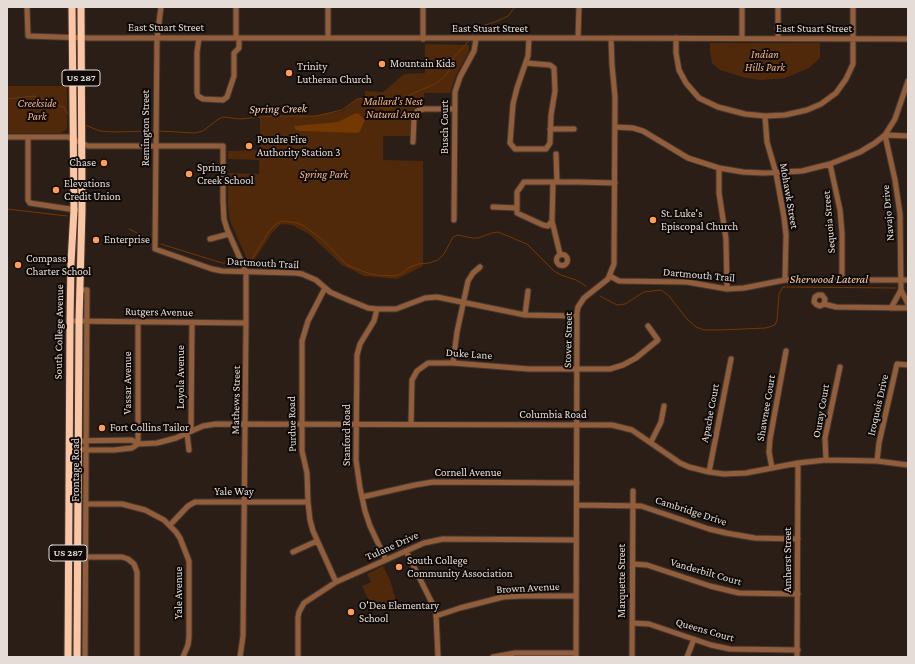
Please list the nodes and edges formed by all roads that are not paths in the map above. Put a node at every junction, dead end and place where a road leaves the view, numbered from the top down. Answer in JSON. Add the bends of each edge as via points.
{"nodes":[{"id":1,"x":27,"y":7,"type":"edge"},
{"id":2,"x":72,"y":7,"type":"edge"},
{"id":3,"x":81,"y":7,"type":"edge"},
{"id":4,"x":160,"y":7,"type":"edge"},
{"id":5,"x":236,"y":7,"type":"edge"},
{"id":6,"x":328,"y":7,"type":"edge"},
{"id":7,"x":423,"y":7,"type":"edge"},
{"id":8,"x":579,"y":7,"type":"edge"},
{"id":9,"x":742,"y":7,"type":"edge"},
{"id":10,"x":778,"y":7,"type":"edge"},
{"id":11,"x":853,"y":7,"type":"edge"},
{"id":12,"x":72,"y":38,"type":"junction"},
{"id":13,"x":81,"y":38,"type":"junction"},
{"id":14,"x":157,"y":38,"type":"junction"},
{"id":15,"x":199,"y":38,"type":"junction"},
{"id":16,"x":238,"y":38,"type":"junction"},
{"id":17,"x":328,"y":38,"type":"junction"},
{"id":18,"x":529,"y":38,"type":"junction"},
{"id":19,"x":578,"y":38,"type":"junction"},
{"id":20,"x":611,"y":38,"type":"junction"},
{"id":21,"x":676,"y":38,"type":"junction"},
{"id":22,"x":742,"y":38,"type":"junction"},
{"id":23,"x":778,"y":38,"type":"junction"},
{"id":24,"x":423,"y":39,"type":"junction"},
{"id":25,"x":476,"y":39,"type":"junction"},
{"id":26,"x":853,"y":39,"type":"junction"},
{"id":27,"x":908,"y":39,"type":"edge"},
{"id":28,"x":526,"y":63,"type":"junction"},
{"id":29,"x":908,"y":81,"type":"edge"},
{"id":30,"x":455,"y":109,"type":"junction"},
{"id":31,"x":765,"y":116,"type":"junction"},
{"id":32,"x":615,"y":127,"type":"junction"},
{"id":33,"x":550,"y":129,"type":"junction"},
{"id":34,"x":574,"y":129,"type":"dead end"},
{"id":35,"x":885,"y":135,"type":"junction"},
{"id":36,"x":908,"y":136,"type":"edge"},
{"id":37,"x":7,"y":137,"type":"edge"},
{"id":38,"x":28,"y":137,"type":"junction"},
{"id":39,"x":73,"y":139,"type":"junction"},
{"id":40,"x":413,"y":142,"type":"dead end"},
{"id":41,"x":82,"y":144,"type":"junction"},
{"id":42,"x":156,"y":146,"type":"junction"},
{"id":43,"x":556,"y":154,"type":"dead end"},
{"id":44,"x":830,"y":164,"type":"junction"},
{"id":45,"x":719,"y":168,"type":"junction"},
{"id":46,"x":776,"y":174,"type":"junction"},
{"id":47,"x":555,"y":182,"type":"junction"},
{"id":48,"x":615,"y":183,"type":"junction"},
{"id":49,"x":493,"y":207,"type":"dead end"},
{"id":50,"x":517,"y":208,"type":"junction"},
{"id":51,"x":74,"y":210,"type":"junction"},
{"id":52,"x":82,"y":210,"type":"junction"},
{"id":53,"x":454,"y":220,"type":"dead end"},
{"id":54,"x":552,"y":222,"type":"junction"},
{"id":55,"x":229,"y":234,"type":"junction"},
{"id":56,"x":210,"y":240,"type":"dead end"},
{"id":57,"x":155,"y":249,"type":"joint"},
{"id":58,"x":560,"y":254,"type":"dead end"},
{"id":59,"x":480,"y":267,"type":"dead end"},
{"id":60,"x":246,"y":272,"type":"junction"},
{"id":61,"x":610,"y":276,"type":"junction"},
{"id":62,"x":785,"y":280,"type":"junction"},
{"id":63,"x":842,"y":280,"type":"junction"},
{"id":64,"x":901,"y":280,"type":"junction"},
{"id":65,"x":908,"y":280,"type":"edge"},
{"id":66,"x":325,"y":288,"type":"junction"},
{"id":67,"x":727,"y":289,"type":"junction"},
{"id":68,"x":901,"y":290,"type":"junction"},
{"id":69,"x":528,"y":291,"type":"dead end"},
{"id":70,"x":464,"y":302,"type":"junction"},
{"id":71,"x":824,"y":304,"type":"dead end"},
{"id":72,"x":908,"y":304,"type":"edge"},
{"id":73,"x":891,"y":308,"type":"junction"},
{"id":74,"x":908,"y":308,"type":"edge"},
{"id":75,"x":377,"y":310,"type":"junction"},
{"id":76,"x":525,"y":314,"type":"junction"},
{"id":77,"x":577,"y":316,"type":"junction"},
{"id":78,"x":70,"y":322,"type":"junction"},
{"id":79,"x":83,"y":322,"type":"junction"},
{"id":80,"x":138,"y":322,"type":"junction"},
{"id":81,"x":192,"y":323,"type":"junction"},
{"id":82,"x":246,"y":323,"type":"junction"},
{"id":83,"x":648,"y":326,"type":"dead end"},
{"id":84,"x":786,"y":351,"type":"dead end"},
{"id":85,"x":732,"y":359,"type":"dead end"},
{"id":86,"x":453,"y":363,"type":"junction"},
{"id":87,"x":908,"y":365,"type":"edge"},
{"id":88,"x":840,"y":367,"type":"dead end"},
{"id":89,"x":577,"y":369,"type":"junction"},
{"id":90,"x":664,"y":406,"type":"dead end"},
{"id":91,"x":246,"y":424,"type":"junction"},
{"id":92,"x":302,"y":424,"type":"junction"},
{"id":93,"x":357,"y":424,"type":"junction"},
{"id":94,"x":412,"y":424,"type":"junction"},
{"id":95,"x":577,"y":425,"type":"junction"},
{"id":96,"x":189,"y":432,"type":"junction"},
{"id":97,"x":82,"y":440,"type":"junction"},
{"id":98,"x":651,"y":442,"type":"junction"},
{"id":99,"x":138,"y":444,"type":"junction"},
{"id":100,"x":69,"y":445,"type":"junction"},
{"id":101,"x":82,"y":450,"type":"junction"},
{"id":102,"x":189,"y":450,"type":"dead end"},
{"id":103,"x":826,"y":460,"type":"junction"},
{"id":104,"x":877,"y":461,"type":"junction"},
{"id":105,"x":798,"y":463,"type":"junction"},
{"id":106,"x":908,"y":465,"type":"edge"},
{"id":107,"x":772,"y":468,"type":"junction"},
{"id":108,"x":709,"y":472,"type":"junction"},
{"id":109,"x":577,"y":483,"type":"junction"},
{"id":110,"x":633,"y":491,"type":"dead end"},
{"id":111,"x":362,"y":497,"type":"junction"},
{"id":112,"x":244,"y":502,"type":"junction"},
{"id":113,"x":308,"y":502,"type":"junction"},
{"id":114,"x":86,"y":504,"type":"junction"},
{"id":115,"x":577,"y":505,"type":"junction"},
{"id":116,"x":633,"y":505,"type":"junction"},
{"id":117,"x":170,"y":525,"type":"junction"},
{"id":118,"x":69,"y":529,"type":"junction"},
{"id":119,"x":798,"y":539,"type":"junction"},
{"id":120,"x":576,"y":540,"type":"junction"},
{"id":121,"x":318,"y":541,"type":"junction"},
{"id":122,"x":78,"y":545,"type":"junction"},
{"id":123,"x":406,"y":551,"type":"junction"},
{"id":124,"x":293,"y":552,"type":"dead end"},
{"id":125,"x":82,"y":557,"type":"junction"},
{"id":126,"x":386,"y":560,"type":"junction"},
{"id":127,"x":632,"y":564,"type":"junction"},
{"id":128,"x":336,"y":582,"type":"junction"},
{"id":129,"x":798,"y":594,"type":"junction"},
{"id":130,"x":576,"y":596,"type":"junction"},
{"id":131,"x":436,"y":616,"type":"junction"},
{"id":132,"x":632,"y":623,"type":"junction"},
{"id":133,"x":694,"y":639,"type":"junction"},
{"id":134,"x":798,"y":650,"type":"junction"},
{"id":135,"x":576,"y":655,"type":"edge"},
{"id":136,"x":68,"y":657,"type":"edge"},
{"id":137,"x":77,"y":657,"type":"edge"},
{"id":138,"x":85,"y":657,"type":"edge"},
{"id":139,"x":137,"y":657,"type":"edge"},
{"id":140,"x":183,"y":657,"type":"edge"},
{"id":141,"x":240,"y":657,"type":"edge"},
{"id":142,"x":298,"y":657,"type":"edge"},
{"id":143,"x":438,"y":657,"type":"edge"},
{"id":144,"x":493,"y":657,"type":"edge"},
{"id":145,"x":632,"y":657,"type":"edge"},
{"id":146,"x":687,"y":657,"type":"edge"},
{"id":147,"x":797,"y":657,"type":"edge"}],
"edges":[{"from":1,"to":12,"type":"street","name":"East Stuart Street","via":[[28,36]]},
{"from":2,"to":12,"type":"highway","name":"South College Avenue","number":"US 287"},
{"from":3,"to":13,"type":"highway","name":"South College Avenue","number":"US 287"},
{"from":4,"to":14,"type":"street","name":"Remington Street"},
{"from":5,"to":16,"type":"street"},
{"from":6,"to":17,"type":"street"},
{"from":7,"to":24,"type":"street"},
{"from":8,"to":19,"type":"street"},
{"from":9,"to":22,"type":"street"},
{"from":10,"to":23,"type":"street"},
{"from":11,"to":26,"type":"street"},
{"from":12,"to":13,"type":"street","name":"East Stuart Street"},
{"from":12,"to":39,"type":"highway","name":"South College Avenue","number":"US 287"},
{"from":13,"to":14,"type":"street","name":"East Stuart Street"},
{"from":13,"to":41,"type":"highway","name":"South College Avenue","number":"US 287"},
{"from":14,"to":15,"type":"street","name":"East Stuart Street"},
{"from":14,"to":42,"type":"street","name":"Remington Street"},
{"from":15,"to":16,"type":"street","name":"East Stuart Street"},
{"from":15,"to":16,"type":"street","via":[[198,96],[203,99],[223,100],[227,97],[234,76],[234,53],[239,48]]},
{"from":16,"to":17,"type":"street","name":"East Stuart Street"},
{"from":17,"to":24,"type":"street","name":"East Stuart Street"},
{"from":18,"to":19,"type":"street","name":"East Stuart Street"},
{"from":18,"to":25,"type":"street","name":"East Stuart Street"},
{"from":18,"to":28,"type":"street"},
{"from":19,"to":20,"type":"street","name":"East Stuart Street"},
{"from":20,"to":21,"type":"street","name":"East Stuart Street"},
{"from":20,"to":32,"type":"street"},
{"from":21,"to":22,"type":"street","name":"East Stuart Street"},
{"from":21,"to":31,"type":"street","via":[[679,70],[686,84],[699,98],[734,112]]},
{"from":22,"to":23,"type":"street","name":"East Stuart Street"},
{"from":23,"to":26,"type":"street","name":"East Stuart Street"},
{"from":24,"to":25,"type":"street","name":"East Stuart Street"},
{"from":25,"to":30,"type":"street","name":"Busch Court","via":[[474,51],[456,87]]},
{"from":26,"to":27,"type":"street","name":"East Stuart Street"},
{"from":26,"to":31,"type":"street","via":[[853,64],[836,93],[822,104],[807,110]]},
{"from":28,"to":33,"type":"street","via":[[550,65],[554,68],[555,91]]},
{"from":28,"to":33,"type":"street","via":[[513,104],[510,143],[515,149],[546,149],[550,143]]},
{"from":29,"to":35,"type":"street","via":[[895,119]]},
{"from":30,"to":40,"type":"street","via":[[418,111],[414,118]]},
{"from":30,"to":53,"type":"street","name":"Busch Court"},
{"from":31,"to":46,"type":"street","name":"Mohawk Street","via":[[767,142]]},
{"from":32,"to":45,"type":"street","via":[[643,131],[688,158]]},
{"from":32,"to":48,"type":"street"},
{"from":33,"to":34,"type":"street"},
{"from":35,"to":36,"type":"street"},
{"from":35,"to":44,"type":"street","via":[[867,149]]},
{"from":35,"to":64,"type":"street","name":"Navajo Drive","via":[[900,214]]},
{"from":37,"to":38,"type":"street"},
{"from":38,"to":39,"type":"street"},
{"from":38,"to":51,"type":"street","via":[[28,200],[32,204]]},
{"from":39,"to":41,"type":"street"},
{"from":39,"to":51,"type":"highway","name":"South College Avenue","number":"US 287"},
{"from":41,"to":42,"type":"street"},
{"from":41,"to":52,"type":"highway","name":"South College Avenue","number":"US 287"},
{"from":42,"to":55,"type":"street","name":"Mathews Street","via":[[223,146],[223,211]]},
{"from":42,"to":57,"type":"street","name":"Remington Street"},
{"from":43,"to":47,"type":"street"},
{"from":44,"to":46,"type":"street"},
{"from":44,"to":63,"type":"street","name":"Sequoia Street","via":[[840,210]]},
{"from":45,"to":46,"type":"street"},
{"from":45,"to":67,"type":"street","via":[[719,193],[726,239]]},
{"from":46,"to":62,"type":"street","name":"Mohawk Street","via":[[786,235]]},
{"from":47,"to":48,"type":"street"},
{"from":47,"to":50,"type":"street","via":[[524,182],[517,192]]},
{"from":47,"to":54,"type":"street"},
{"from":48,"to":61,"type":"street","via":[[614,264]]},
{"from":49,"to":50,"type":"street"},
{"from":50,"to":54,"type":"street","via":[[518,213],[544,225],[548,226]]},
{"from":51,"to":52,"type":"street"},
{"from":51,"to":78,"type":"highway","name":"South College Avenue","number":"US 287"},
{"from":52,"to":79,"type":"highway","name":"South College Avenue","number":"US 287","via":[[80,290]]},
{"from":54,"to":58,"type":"street"},
{"from":55,"to":56,"type":"street"},
{"from":55,"to":60,"type":"street","name":"Mathews Street"},
{"from":57,"to":60,"type":"street","name":"Dartmouth Trail","via":[[222,272]]},
{"from":59,"to":70,"type":"street","via":[[468,281]]},
{"from":60,"to":66,"type":"street","name":"Dartmouth Trail","via":[[296,273],[316,280]]},
{"from":60,"to":82,"type":"street","name":"Mathews Street"},
{"from":61,"to":67,"type":"street","name":"Dartmouth Trail","via":[[619,281],[687,282]]},
{"from":61,"to":77,"type":"street","name":"Stover Street","via":[[584,298],[578,306]]},
{"from":62,"to":63,"type":"street","name":"Dartmouth Trail"},
{"from":62,"to":67,"type":"street","name":"Dartmouth Trail"},
{"from":63,"to":64,"type":"street","name":"Dartmouth Trail"},
{"from":64,"to":65,"type":"street","name":"Dartmouth Trail"},
{"from":64,"to":68,"type":"street","name":"Navajo Drive"},
{"from":66,"to":75,"type":"street","name":"Dartmouth Trail","via":[[350,301]]},
{"from":66,"to":92,"type":"street","name":"Purdue Road","via":[[308,321],[302,341]]},
{"from":68,"to":72,"type":"street","name":"Navajo Drive"},
{"from":68,"to":73,"type":"street","name":"Navajo Drive"},
{"from":69,"to":76,"type":"street"},
{"from":70,"to":75,"type":"street","name":"Dartmouth Trail","via":[[431,297],[396,309]]},
{"from":70,"to":76,"type":"street","name":"Dartmouth Trail"},
{"from":70,"to":86,"type":"street"},
{"from":71,"to":73,"type":"street","via":[[836,308]]},
{"from":73,"to":74,"type":"street"},
{"from":75,"to":93,"type":"street","name":"Stanford Road","via":[[357,355]]},
{"from":76,"to":77,"type":"street","name":"Dartmouth Trail"},
{"from":77,"to":89,"type":"street","name":"Stover Street"},
{"from":78,"to":79,"type":"street","name":"Rutgers Avenue"},
{"from":78,"to":100,"type":"highway","name":"South College Avenue","number":"US 287"},
{"from":79,"to":80,"type":"street","name":"Rutgers Avenue"},
{"from":79,"to":97,"type":"highway","name":"South College Avenue","number":"US 287"},
{"from":80,"to":81,"type":"street","name":"Rutgers Avenue"},
{"from":80,"to":99,"type":"street","name":"Vassar Avenue"},
{"from":81,"to":82,"type":"street","name":"Rutgers Avenue"},
{"from":81,"to":96,"type":"street","name":"Loyola Avenue"},
{"from":82,"to":91,"type":"street","name":"Mathews Street"},
{"from":83,"to":89,"type":"street","name":"Duke Lane","via":[[658,340],[629,363],[610,369]]},
{"from":84,"to":107,"type":"street","name":"Shawnee Court","via":[[770,439]]},
{"from":85,"to":108,"type":"street","name":"Apache Court"},
{"from":86,"to":89,"type":"street","name":"Duke Lane","via":[[529,369]]},
{"from":86,"to":94,"type":"street","name":"Duke Lane","via":[[428,363],[417,371],[412,384]]},
{"from":87,"to":104,"type":"street","name":"Iroquois Drive","via":[[897,364]]},
{"from":88,"to":103,"type":"street","name":"Ouray Court","via":[[825,438]]},
{"from":89,"to":95,"type":"street","name":"Stover Street"},
{"from":90,"to":98,"type":"street","via":[[661,422]]},
{"from":91,"to":92,"type":"street","name":"Columbia Road"},
{"from":91,"to":96,"type":"street","name":"Columbia Road","via":[[209,424]]},
{"from":91,"to":112,"type":"street","name":"Mathews Street"},
{"from":92,"to":93,"type":"street","name":"Columbia Road"},
{"from":92,"to":113,"type":"street","name":"Purdue Road","via":[[302,451],[307,473]]},
{"from":93,"to":94,"type":"street","name":"Columbia Road"},
{"from":93,"to":111,"type":"street","name":"Stanford Road","via":[[356,460]]},
{"from":94,"to":95,"type":"street","name":"Columbia Road"},
{"from":95,"to":98,"type":"street","name":"Columbia Road","via":[[612,425],[639,434]]},
{"from":95,"to":109,"type":"street","name":"Stover Street"},
{"from":96,"to":99,"type":"street","name":"Columbia Road","via":[[157,443]]},
{"from":96,"to":102,"type":"street"},
{"from":97,"to":99,"type":"street","name":"Columbia Road","via":[[132,440]]},
{"from":97,"to":100,"type":"street","name":"Columbia Road"},
{"from":97,"to":101,"type":"highway","name":"South College Avenue","number":"US 287"},
{"from":98,"to":108,"type":"street","name":"Columbia Road","via":[[680,463]]},
{"from":99,"to":101,"type":"street","name":"Columbia Road","via":[[132,448],[114,450]]},
{"from":100,"to":101,"type":"street","name":"Columbia Road"},
{"from":100,"to":118,"type":"highway","name":"South College Avenue","number":"US 287"},
{"from":101,"to":114,"type":"street","name":"Frontage Road"},
{"from":101,"to":122,"type":"highway","name":"South College Avenue","number":"US 287"},
{"from":103,"to":104,"type":"street","name":"Columbia Road"},
{"from":103,"to":105,"type":"street","name":"Columbia Road"},
{"from":104,"to":106,"type":"street","name":"Columbia Road"},
{"from":105,"to":107,"type":"street","name":"Columbia Road"},
{"from":105,"to":119,"type":"street","name":"Amherst Street"},
{"from":107,"to":108,"type":"street","name":"Columbia Road","via":[[735,474]]},
{"from":109,"to":111,"type":"street","name":"Cornell Avenue","via":[[434,482]]},
{"from":109,"to":115,"type":"street","name":"Stover Street"},
{"from":110,"to":116,"type":"street","name":"Marquette Street"},
{"from":111,"to":126,"type":"street","name":"Stanford Road","via":[[370,526]]},
{"from":112,"to":113,"type":"street","name":"Yale Way"},
{"from":112,"to":117,"type":"street","name":"Yale Way","via":[[195,502]]},
{"from":112,"to":141,"type":"street","name":"Mathews Street","via":[[243,636]]},
{"from":113,"to":121,"type":"street","name":"Purdue Road","via":[[310,520]]},
{"from":114,"to":117,"type":"street","name":"Yale Avenue","via":[[122,504],[138,507]]},
{"from":114,"to":125,"type":"street","name":"Frontage Road"},
{"from":115,"to":116,"type":"street","name":"Cambridge Drive"},
{"from":115,"to":120,"type":"street","name":"Stover Street"},
{"from":116,"to":119,"type":"street","name":"Cambridge Drive","via":[[643,506],[709,529],[755,538]]},
{"from":116,"to":127,"type":"street","name":"Marquette Street"},
{"from":117,"to":140,"type":"street","name":"Yale Avenue","via":[[180,538],[189,561],[189,637]]},
{"from":118,"to":122,"type":"highway"},
{"from":118,"to":136,"type":"highway","name":"South College Avenue","number":"US 287"},
{"from":119,"to":129,"type":"street","name":"Amherst Street"},
{"from":120,"to":123,"type":"street","name":"Tulane Drive","via":[[443,539],[429,541]]},
{"from":120,"to":130,"type":"street","name":"Stover Street"},
{"from":121,"to":124,"type":"street"},
{"from":121,"to":128,"type":"street","name":"Purdue Road"},
{"from":122,"to":125,"type":"highway","name":"South College Avenue","number":"US 287"},
{"from":123,"to":126,"type":"street","name":"Tulane Drive"},
{"from":123,"to":131,"type":"street"},
{"from":125,"to":137,"type":"highway","name":"South College Avenue","number":"US 287"},
{"from":125,"to":138,"type":"street","name":"Frontage Road"},
{"from":125,"to":139,"type":"street","via":[[125,558],[134,564],[137,572]]},
{"from":126,"to":128,"type":"street","name":"Tulane Drive"},
{"from":127,"to":129,"type":"street","name":"Vanderbilt Court","via":[[647,565],[739,593]]},
{"from":127,"to":132,"type":"street","name":"Marquette Street"},
{"from":128,"to":142,"type":"street","name":"Tulane Drive","via":[[301,607],[298,617]]},
{"from":129,"to":134,"type":"street","name":"Amherst Street"},
{"from":130,"to":131,"type":"street","name":"Brown Avenue","via":[[503,597]]},
{"from":130,"to":135,"type":"street","name":"Stover Street"},
{"from":131,"to":143,"type":"street"},
{"from":132,"to":133,"type":"street","name":"Queens Court","via":[[649,624]]},
{"from":132,"to":145,"type":"street","name":"Marquette Street"},
{"from":133,"to":134,"type":"street","name":"Queens Court","via":[[730,650]]},
{"from":133,"to":146,"type":"street"},
{"from":134,"to":147,"type":"street","name":"Amherst Street"},
{"from":135,"to":144,"type":"street","via":[[515,653]]}]}
